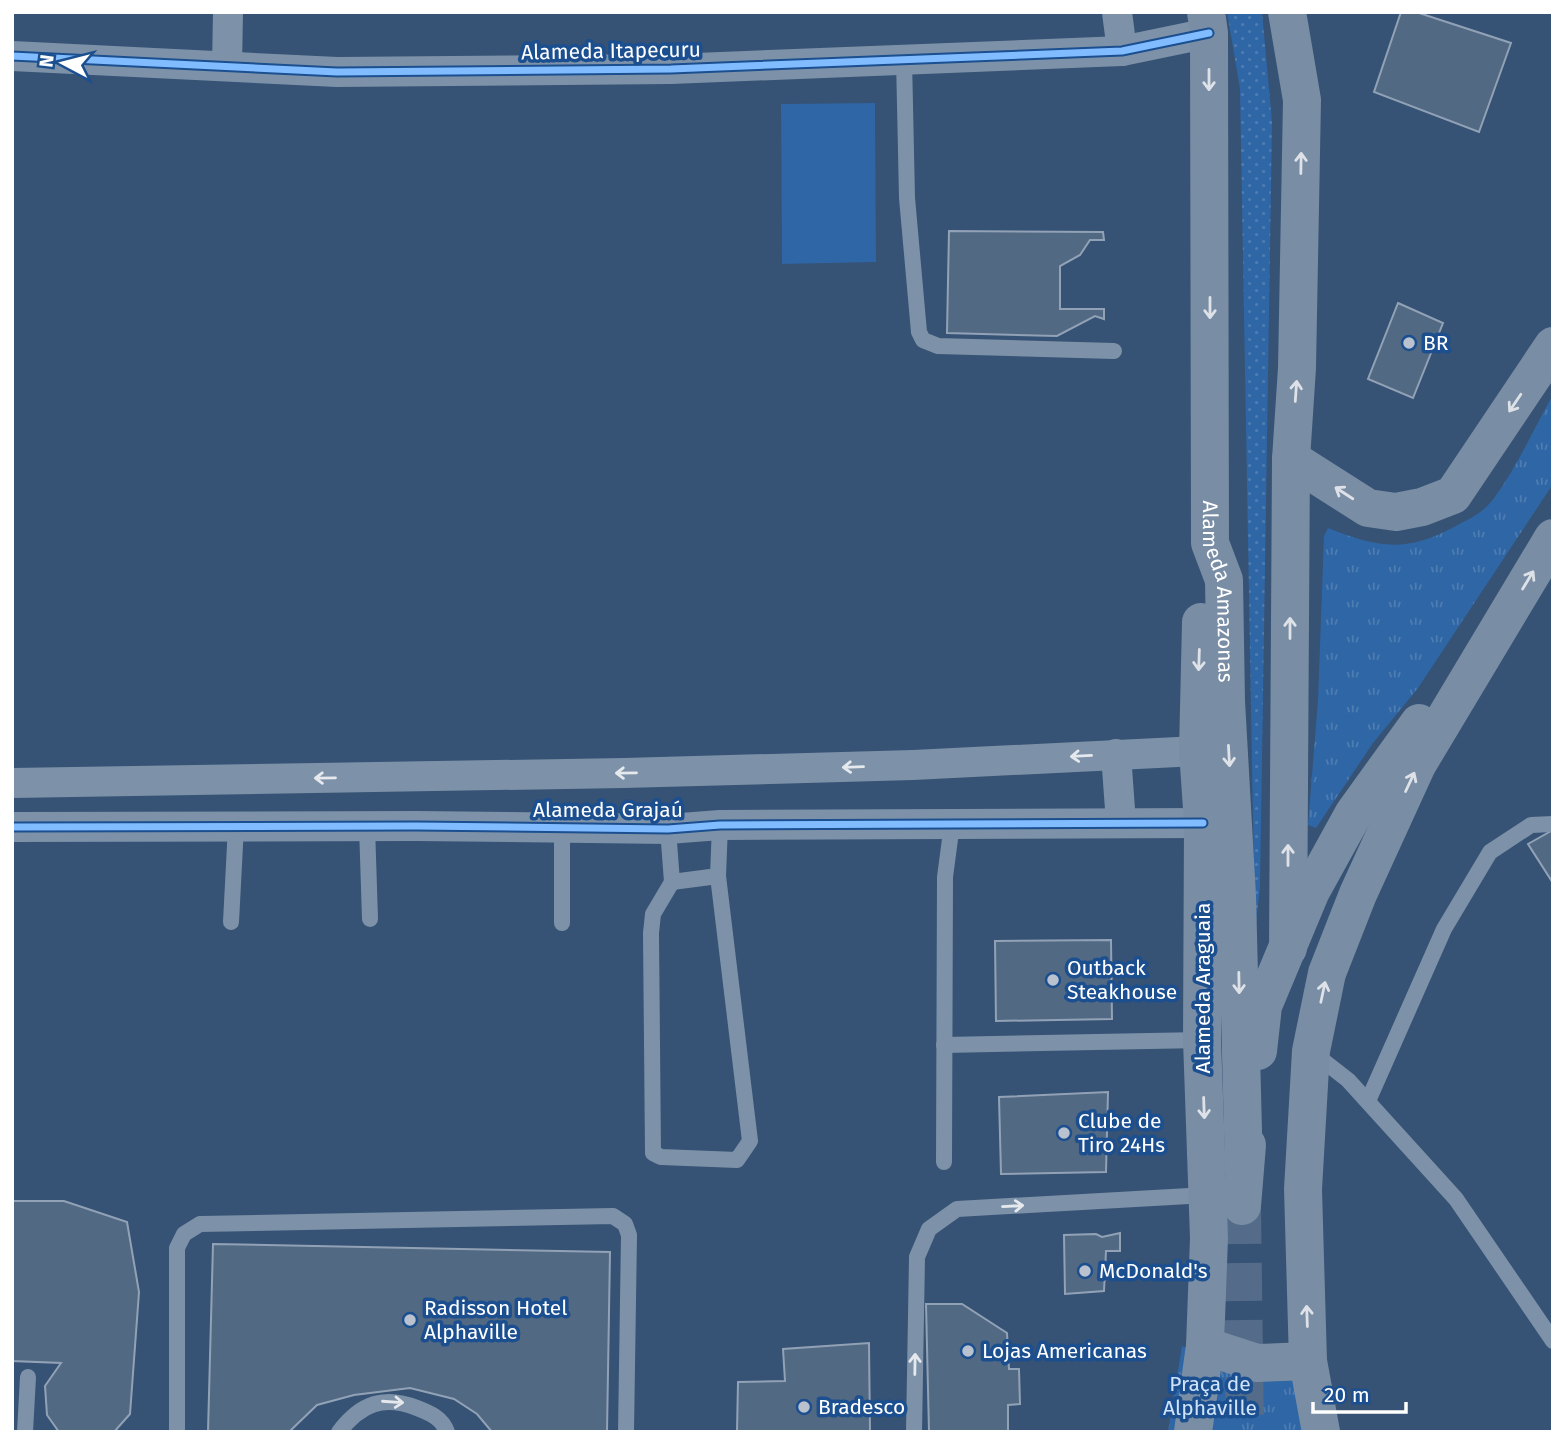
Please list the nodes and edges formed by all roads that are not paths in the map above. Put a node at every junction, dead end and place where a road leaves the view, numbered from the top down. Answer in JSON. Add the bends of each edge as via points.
{"nodes":[{"id":1,"x":228,"y":12,"type":"edge"},
{"id":2,"x":1117,"y":12,"type":"edge"},
{"id":3,"x":1287,"y":12,"type":"edge"},
{"id":4,"x":1207,"y":23,"type":"edge"},
{"id":5,"x":1122,"y":51,"type":"junction"},
{"id":6,"x":12,"y":56,"type":"edge"},
{"id":7,"x":904,"y":59,"type":"junction"},
{"id":8,"x":227,"y":66,"type":"junction"},
{"id":9,"x":1553,"y":346,"type":"edge"},
{"id":10,"x":1114,"y":351,"type":"dead end"},
{"id":11,"x":1291,"y":459,"type":"junction"},
{"id":12,"x":1553,"y":538,"type":"edge"},
{"id":13,"x":1210,"y":543,"type":"junction"},
{"id":14,"x":1503,"y":622,"type":"junction"},
{"id":15,"x":1198,"y":751,"type":"junction"},
{"id":16,"x":1116,"y":754,"type":"junction"},
{"id":17,"x":366,"y":777,"type":"junction"},
{"id":18,"x":12,"y":783,"type":"edge"},
{"id":19,"x":1121,"y":823,"type":"junction"},
{"id":20,"x":1203,"y":823,"type":"junction"},
{"id":21,"x":952,"y":824,"type":"junction"},
{"id":22,"x":1553,"y":824,"type":"edge"},
{"id":23,"x":720,"y":825,"type":"junction"},
{"id":24,"x":236,"y":826,"type":"junction"},
{"id":25,"x":361,"y":826,"type":"junction"},
{"id":26,"x":12,"y":827,"type":"edge"},
{"id":27,"x":562,"y":827,"type":"junction"},
{"id":28,"x":668,"y":829,"type":"junction"},
{"id":29,"x":718,"y":876,"type":"junction"},
{"id":30,"x":672,"y":882,"type":"junction"},
{"id":31,"x":370,"y":919,"type":"dead end"},
{"id":32,"x":232,"y":922,"type":"dead end"},
{"id":33,"x":562,"y":923,"type":"dead end"},
{"id":34,"x":1287,"y":948,"type":"junction"},
{"id":35,"x":1202,"y":1040,"type":"junction"},
{"id":36,"x":944,"y":1045,"type":"junction"},
{"id":37,"x":1311,"y":1051,"type":"junction"},
{"id":38,"x":1368,"y":1101,"type":"junction"},
{"id":39,"x":944,"y":1161,"type":"dead end"},
{"id":40,"x":1231,"y":1190,"type":"junction"},
{"id":41,"x":1553,"y":1341,"type":"edge"},
{"id":42,"x":1205,"y":1346,"type":"junction"},
{"id":43,"x":1308,"y":1361,"type":"junction"},
{"id":44,"x":28,"y":1377,"type":"dead end"},
{"id":45,"x":25,"y":1432,"type":"edge"},
{"id":46,"x":177,"y":1432,"type":"edge"},
{"id":47,"x":339,"y":1432,"type":"edge"},
{"id":48,"x":447,"y":1432,"type":"edge"},
{"id":49,"x":626,"y":1432,"type":"edge"},
{"id":50,"x":914,"y":1432,"type":"edge"},
{"id":51,"x":1193,"y":1432,"type":"edge"},
{"id":52,"x":1321,"y":1432,"type":"edge"}],
"edges":[{"from":1,"to":8,"type":"street"},
{"from":2,"to":5,"type":"street"},
{"from":11,"to":3,"type":"main road","one_way":true,"via":[[1302,100]]},
{"from":4,"to":5,"type":"street","name":"Alameda Itapecuru"},
{"from":4,"to":13,"type":"main road","name":"Alameda Amazonas","one_way":true},
{"from":5,"to":7,"type":"street","name":"Alameda Itapecuru"},
{"from":6,"to":8,"type":"street","name":"Alameda Itapecuru"},
{"from":7,"to":8,"type":"street","name":"Alameda Itapecuru","via":[[643,69],[337,72]]},
{"from":7,"to":10,"type":"lane","via":[[907,198],[923,340],[938,346]]},
{"from":9,"to":11,"type":"main road","one_way":true,"via":[[1453,495],[1422,508],[1396,512],[1368,508]]},
{"from":34,"to":11,"type":"main road","one_way":true},
{"from":14,"to":12,"type":"main road","name":"Alameda Araguaia","one_way":true},
{"from":13,"to":15,"type":"main road","name":"Alameda Araguaia","one_way":true,"via":[[1201,619]]},
{"from":13,"to":40,"type":"main road","name":"Alameda Amazonas","one_way":true,"via":[[1224,580],[1237,897]]},
{"from":14,"to":34,"type":"main road","name":"Alameda Araguaia","via":[[1433,706],[1354,813],[1311,891]]},
{"from":37,"to":14,"type":"main road","name":"Alameda Araguaia","one_way":true,"via":[[1327,973],[1358,894],[1417,765]]},
{"from":15,"to":16,"type":"street","name":"Alameda Grajaú"},
{"from":15,"to":20,"type":"main road","name":"Alameda Araguaia"},
{"from":16,"to":17,"type":"street","name":"Alameda Grajaú","one_way":true,"via":[[885,766]]},
{"from":16,"to":19,"type":"street"},
{"from":17,"to":18,"type":"street","name":"Alameda Grajaú","one_way":true},
{"from":17,"to":25,"type":"street","via":[[347,805],[348,814]]},
{"from":19,"to":20,"type":"street","name":"Alameda Grajaú"},
{"from":19,"to":21,"type":"street","name":"Alameda Grajaú"},
{"from":20,"to":35,"type":"main road","name":"Alameda Araguaia"},
{"from":21,"to":23,"type":"street","name":"Alameda Grajaú"},
{"from":21,"to":36,"type":"lane","via":[[945,877]]},
{"from":22,"to":38,"type":"lane","via":[[1531,825],[1490,852],[1444,929]]},
{"from":23,"to":28,"type":"street","name":"Alameda Grajaú"},
{"from":23,"to":29,"type":"lane"},
{"from":24,"to":25,"type":"street","name":"Alameda Grajaú"},
{"from":24,"to":26,"type":"street","name":"Alameda Grajaú"},
{"from":24,"to":32,"type":"lane"},
{"from":25,"to":27,"type":"street","name":"Alameda Grajaú"},
{"from":25,"to":31,"type":"lane"},
{"from":27,"to":28,"type":"street","name":"Alameda Grajaú"},
{"from":27,"to":33,"type":"lane"},
{"from":28,"to":30,"type":"lane"},
{"from":29,"to":30,"type":"lane"},
{"from":29,"to":30,"type":"lane","via":[[750,1142],[737,1160],[653,1153],[651,933],[653,914]]},
{"from":34,"to":40,"type":"main road","name":"Alameda Araguaia","via":[[1263,1006]]},
{"from":35,"to":36,"type":"lane"},
{"from":35,"to":40,"type":"main road","name":"Alameda Araguaia","one_way":true},
{"from":36,"to":39,"type":"lane"},
{"from":37,"to":38,"type":"lane"},
{"from":43,"to":37,"type":"main road","name":"Alameda Araguaia","one_way":true,"via":[[1303,1189]]},
{"from":38,"to":41,"type":"lane","via":[[1456,1199]]},
{"from":40,"to":42,"type":"main road","name":"Alameda Araguaia"},
{"from":50,"to":40,"type":"lane","one_way":true,"via":[[917,1256],[929,1230],[957,1209]]},
{"from":42,"to":43,"type":"main road","via":[[1257,1363]]},
{"from":42,"to":51,"type":"main road","name":"Alameda Araguaia"},
{"from":43,"to":52,"type":"main road","name":"Alameda Araguaia"},
{"from":44,"to":45,"type":"lane"},
{"from":46,"to":49,"type":"lane","via":[[177,1248],[184,1234],[200,1224],[613,1216],[625,1224],[629,1236]]},
{"from":47,"to":48,"type":"lane","one_way":true,"via":[[371,1405],[387,1399],[432,1413]]}]}
